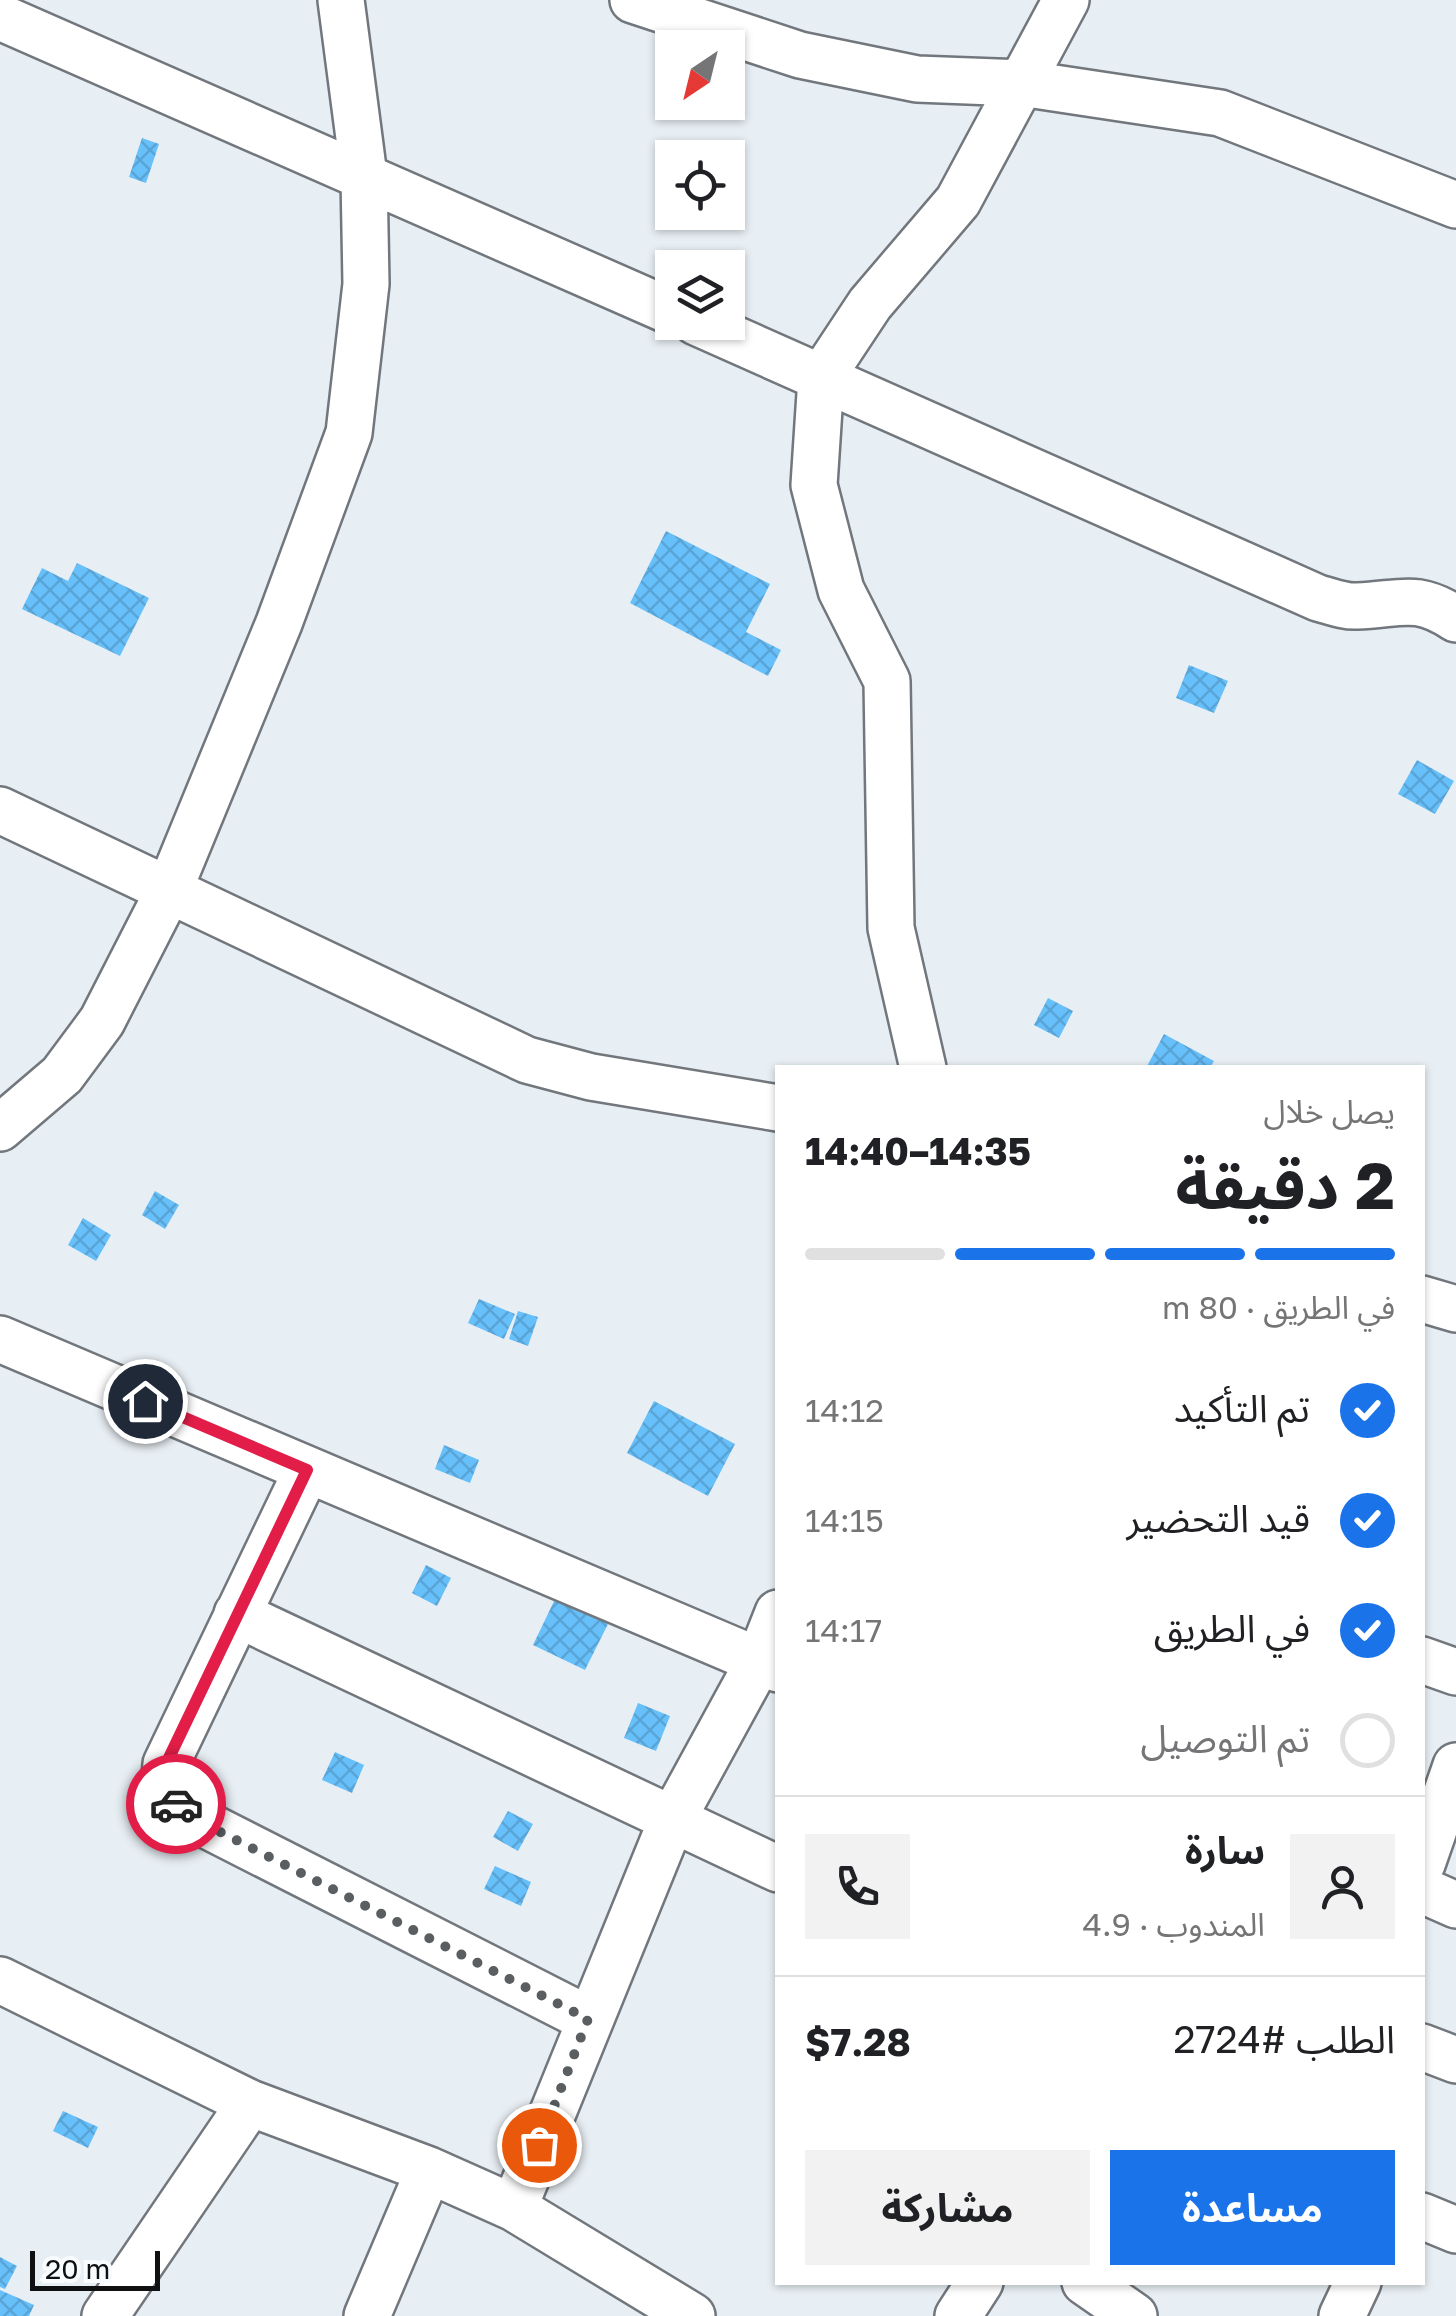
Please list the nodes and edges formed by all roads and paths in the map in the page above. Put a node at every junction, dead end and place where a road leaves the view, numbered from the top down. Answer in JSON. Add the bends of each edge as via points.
{"nodes":[{"id":1,"x":341,"y":0,"type":"edge"},
{"id":2,"x":633,"y":0,"type":"edge"},
{"id":3,"x":1066,"y":0,"type":"edge"},
{"id":4,"x":0,"y":17,"type":"edge"},
{"id":5,"x":1021,"y":82,"type":"junction"},
{"id":6,"x":364,"y":176,"type":"junction"},
{"id":7,"x":1456,"y":205,"type":"edge"},
{"id":8,"x":655,"y":304,"type":"edge"},
{"id":9,"x":736,"y":340,"type":"edge"},
{"id":10,"x":821,"y":378,"type":"junction"},
{"id":11,"x":1456,"y":619,"type":"edge"},
{"id":12,"x":0,"y":810,"type":"edge"},
{"id":13,"x":170,"y":888,"type":"junction"},
{"id":14,"x":922,"y":1065,"type":"edge"},
{"id":15,"x":775,"y":1108,"type":"edge"},
{"id":16,"x":0,"y":1128,"type":"edge"},
{"id":17,"x":1425,"y":1300,"type":"edge"},
{"id":18,"x":1456,"y":1309,"type":"edge"},
{"id":19,"x":0,"y":1339,"type":"edge"},
{"id":20,"x":307,"y":1470,"type":"junction"},
{"id":21,"x":236,"y":1614,"type":"junction"},
{"id":22,"x":775,"y":1629,"type":"edge"},
{"id":23,"x":1425,"y":1661,"type":"edge"},
{"id":24,"x":768,"y":1665,"type":"edge"},
{"id":25,"x":1456,"y":1672,"type":"edge"},
{"id":26,"x":1456,"y":1766,"type":"edge"},
{"id":27,"x":671,"y":1822,"type":"junction"},
{"id":28,"x":1425,"y":1855,"type":"edge"},
{"id":29,"x":775,"y":1868,"type":"edge"},
{"id":30,"x":1425,"y":1891,"type":"edge"},
{"id":31,"x":1456,"y":1904,"type":"edge"},
{"id":32,"x":0,"y":1980,"type":"edge"},
{"id":33,"x":588,"y":2019,"type":"junction"},
{"id":34,"x":1425,"y":2048,"type":"edge"},
{"id":35,"x":1456,"y":2060,"type":"edge"},
{"id":36,"x":250,"y":2102,"type":"junction"},
{"id":37,"x":428,"y":2170,"type":"junction"},
{"id":38,"x":514,"y":2208,"type":"junction"},
{"id":39,"x":1425,"y":2217,"type":"edge"},
{"id":40,"x":1456,"y":2230,"type":"edge"},
{"id":41,"x":978,"y":2285,"type":"edge"},
{"id":42,"x":1089,"y":2285,"type":"edge"},
{"id":43,"x":1357,"y":2285,"type":"edge"},
{"id":44,"x":104,"y":2316,"type":"edge"},
{"id":45,"x":367,"y":2316,"type":"edge"},
{"id":46,"x":692,"y":2316,"type":"edge"},
{"id":47,"x":958,"y":2316,"type":"edge"},
{"id":48,"x":1134,"y":2316,"type":"edge"},
{"id":49,"x":1342,"y":2316,"type":"edge"}],
"edges":[{"from":1,"to":6,"type":"street"},
{"from":2,"to":5,"type":"street","via":[[819,59],[916,79]]},
{"from":3,"to":5,"type":"street"},
{"from":4,"to":6,"type":"street"},
{"from":5,"to":7,"type":"street","via":[[1220,113]]},
{"from":5,"to":10,"type":"street","via":[[958,202],[870,304]]},
{"from":6,"to":8,"type":"street"},
{"from":6,"to":13,"type":"street","via":[[366,284],[349,434]]},
{"from":9,"to":10,"type":"street"},
{"from":10,"to":11,"type":"street","via":[[1318,598],[1354,606],[1398,599],[1438,607]]},
{"from":10,"to":14,"type":"street","via":[[814,485],[842,590],[887,680],[891,928]]},
{"from":12,"to":13,"type":"street"},
{"from":13,"to":15,"type":"street","via":[[527,1060]]},
{"from":13,"to":16,"type":"street","via":[[102,1022],[62,1074]]},
{"from":17,"to":18,"type":"street"},
{"from":19,"to":20,"type":"street"},
{"from":20,"to":21,"type":"street"},
{"from":20,"to":24,"type":"street"},
{"from":21,"to":27,"type":"street"},
{"from":21,"to":33,"type":"street","via":[[166,1764],[164,1788],[181,1812]]},
{"from":22,"to":24,"type":"street"},
{"from":23,"to":25,"type":"street"},
{"from":24,"to":27,"type":"street"},
{"from":26,"to":28,"type":"street"},
{"from":27,"to":29,"type":"street"},
{"from":27,"to":33,"type":"street"},
{"from":30,"to":31,"type":"street"},
{"from":32,"to":36,"type":"street"},
{"from":33,"to":38,"type":"street"},
{"from":34,"to":35,"type":"street"},
{"from":36,"to":37,"type":"street"},
{"from":36,"to":44,"type":"street"},
{"from":37,"to":38,"type":"street"},
{"from":37,"to":45,"type":"street"},
{"from":38,"to":46,"type":"street"},
{"from":39,"to":40,"type":"street"},
{"from":41,"to":47,"type":"street"},
{"from":42,"to":48,"type":"street"},
{"from":43,"to":49,"type":"street"}]}
